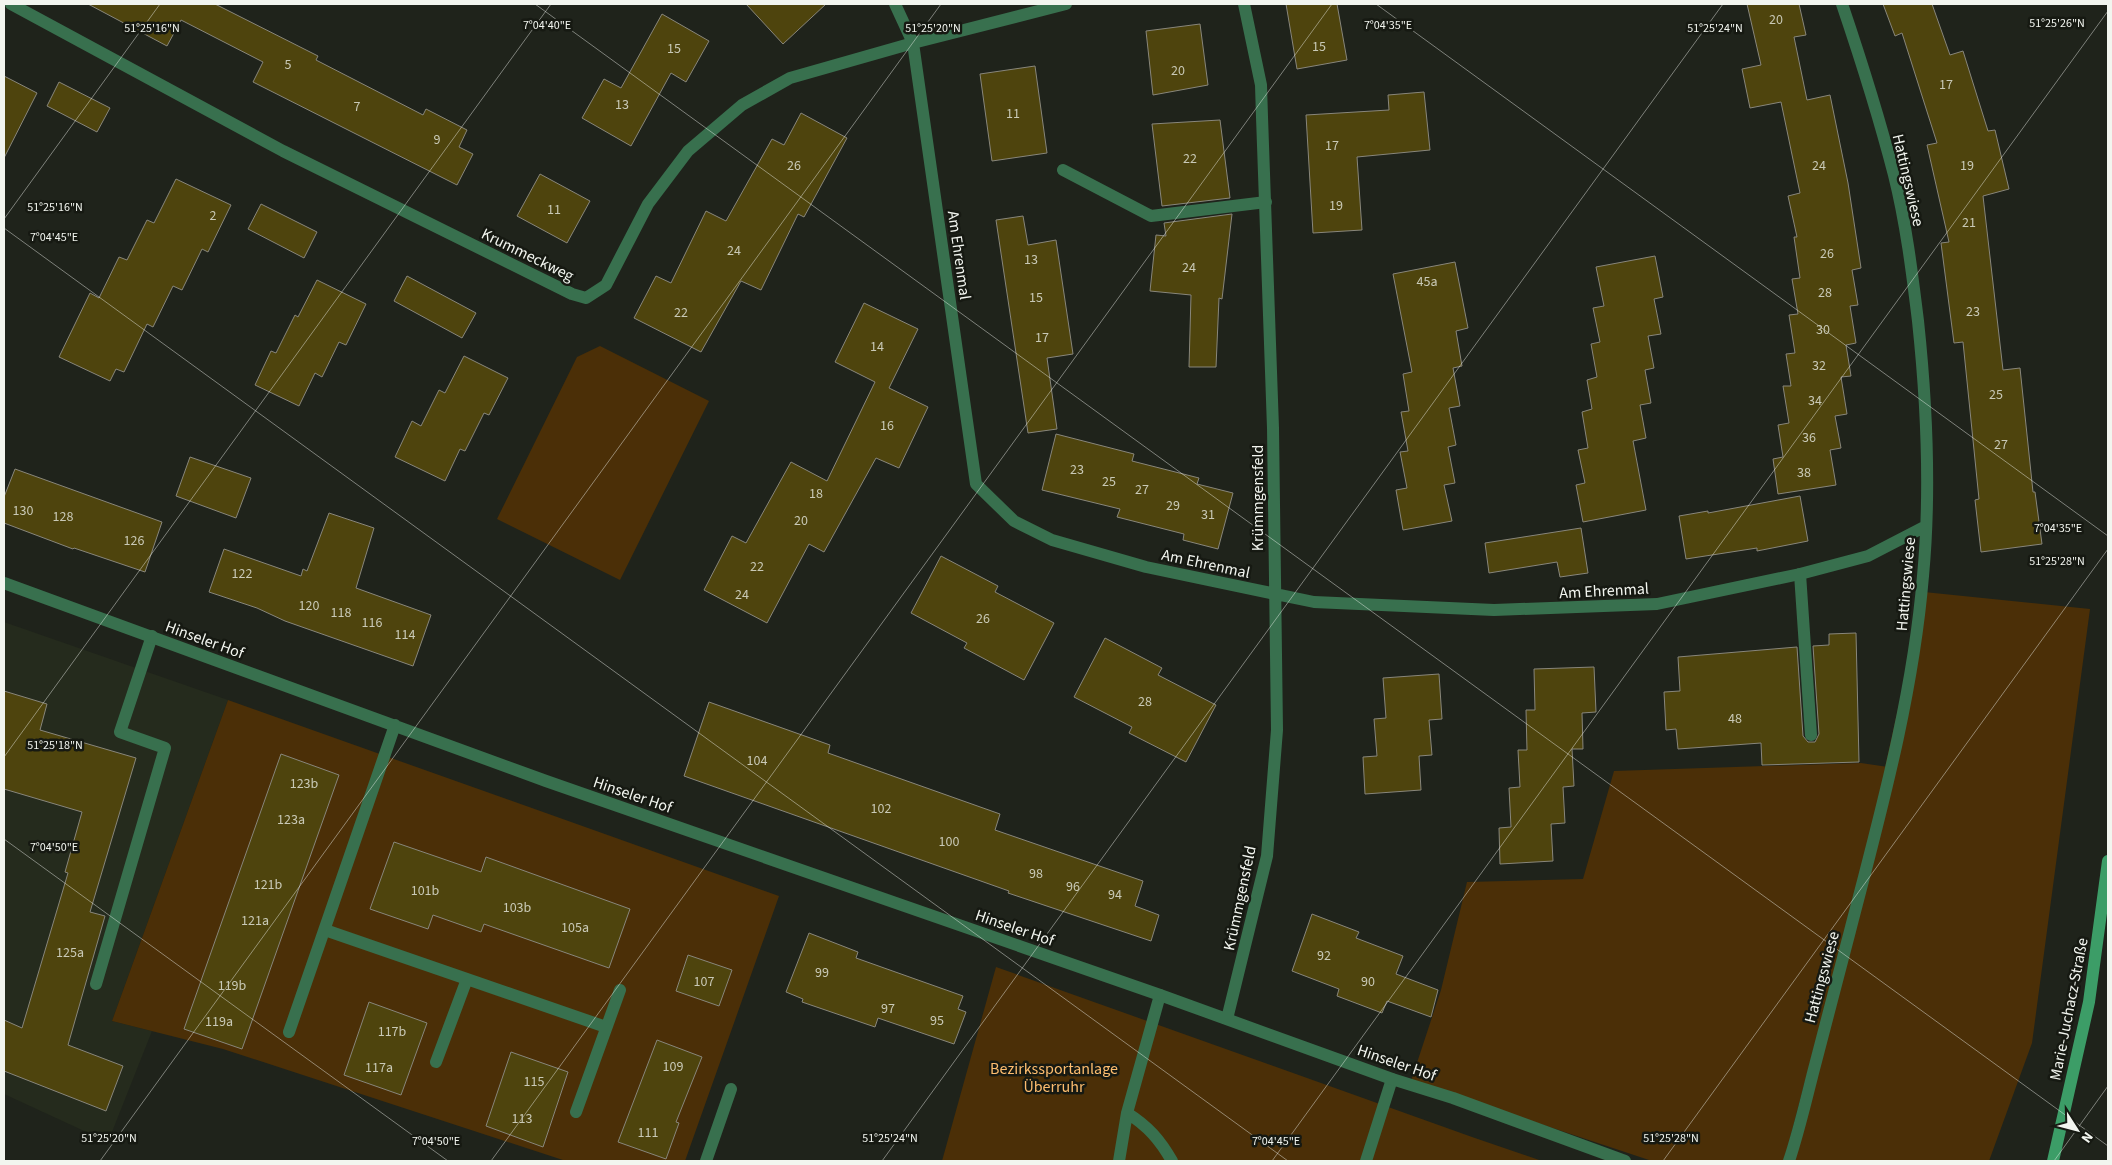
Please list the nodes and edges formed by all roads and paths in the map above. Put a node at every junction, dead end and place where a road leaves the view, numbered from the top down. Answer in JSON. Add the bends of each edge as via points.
{"nodes":[{"id":1,"x":11,"y":4,"type":"edge"},
{"id":2,"x":895,"y":4,"type":"edge"},
{"id":3,"x":1066,"y":4,"type":"edge"},
{"id":4,"x":1244,"y":4,"type":"edge"},
{"id":5,"x":1842,"y":4,"type":"edge"},
{"id":6,"x":913,"y":43,"type":"junction"},
{"id":7,"x":1063,"y":170,"type":"dead end"},
{"id":8,"x":1266,"y":202,"type":"junction"},
{"id":9,"x":1926,"y":526,"type":"junction"},
{"id":10,"x":1800,"y":574,"type":"junction"},
{"id":11,"x":4,"y":583,"type":"edge"},
{"id":12,"x":1274,"y":595,"type":"junction"},
{"id":13,"x":152,"y":636,"type":"junction"},
{"id":14,"x":395,"y":725,"type":"junction"},
{"id":15,"x":1811,"y":735,"type":"dead end"},
{"id":16,"x":2108,"y":861,"type":"edge"},
{"id":17,"x":325,"y":930,"type":"junction"},
{"id":18,"x":467,"y":979,"type":"junction"},
{"id":19,"x":96,"y":984,"type":"dead end"},
{"id":20,"x":620,"y":990,"type":"dead end"},
{"id":21,"x":1160,"y":994,"type":"junction"},
{"id":22,"x":1227,"y":1019,"type":"junction"},
{"id":23,"x":606,"y":1027,"type":"junction"},
{"id":24,"x":290,"y":1032,"type":"dead end"},
{"id":25,"x":436,"y":1062,"type":"dead end"},
{"id":26,"x":1392,"y":1079,"type":"junction"},
{"id":27,"x":731,"y":1089,"type":"dead end"},
{"id":28,"x":576,"y":1112,"type":"dead end"},
{"id":29,"x":1127,"y":1113,"type":"junction"},
{"id":30,"x":706,"y":1161,"type":"edge"},
{"id":31,"x":1118,"y":1161,"type":"edge"},
{"id":32,"x":1172,"y":1161,"type":"edge"},
{"id":33,"x":1366,"y":1161,"type":"edge"},
{"id":34,"x":1625,"y":1161,"type":"edge"},
{"id":35,"x":1789,"y":1161,"type":"edge"},
{"id":36,"x":2053,"y":1161,"type":"edge"}],
"edges":[{"from":1,"to":6,"type":"street","name":"Krummeckweg","via":[[283,151],[572,294],[586,298],[606,285],[648,204],[688,151],[742,105],[790,78]]},
{"from":2,"to":6,"type":"street","name":"Am Ehrenmal"},
{"from":3,"to":6,"type":"street","name":"Krummeckweg"},
{"from":4,"to":8,"type":"street","name":"Krümmgensfeld","via":[[1261,85]]},
{"from":5,"to":9,"type":"street","name":"Hattingswiese","via":[[1870,88],[1894,177],[1912,271],[1927,437]]},
{"from":6,"to":12,"type":"street","name":"Am Ehrenmal","via":[[976,484],[1014,521],[1052,540],[1146,567]]},
{"from":7,"to":8,"type":"street","via":[[1151,216]]},
{"from":8,"to":12,"type":"street","name":"Krümmgensfeld"},
{"from":9,"to":10,"type":"street","name":"Am Ehrenmal","via":[[1868,556]]},
{"from":9,"to":35,"type":"street","name":"Hattingswiese","via":[[1917,630],[1898,738]]},
{"from":10,"to":12,"type":"street","name":"Am Ehrenmal","via":[[1657,604],[1574,608],[1494,610],[1314,602]]},
{"from":10,"to":15,"type":"street"},
{"from":11,"to":13,"type":"street","name":"Hinseler Hof"},
{"from":12,"to":22,"type":"street","name":"Krümmgensfeld","via":[[1277,730],[1266,856]]},
{"from":13,"to":14,"type":"street","name":"Hinseler Hof"},
{"from":13,"to":19,"type":"street","via":[[120,732],[165,748]]},
{"from":14,"to":17,"type":"street"},
{"from":14,"to":21,"type":"street","name":"Hinseler Hof","via":[[546,781]]},
{"from":16,"to":36,"type":"main road","name":"Marie-Juchacz-Straße","via":[[2089,1002]]},
{"from":17,"to":18,"type":"street"},
{"from":17,"to":24,"type":"street"},
{"from":18,"to":23,"type":"street"},
{"from":18,"to":25,"type":"street"},
{"from":20,"to":23,"type":"street"},
{"from":21,"to":22,"type":"street","name":"Hinseler Hof"},
{"from":21,"to":29,"type":"street"},
{"from":22,"to":26,"type":"street","name":"Hinseler Hof"},
{"from":23,"to":28,"type":"street"},
{"from":26,"to":33,"type":"street"},
{"from":26,"to":34,"type":"street","name":"Hinseler Hof"},
{"from":27,"to":30,"type":"street"},
{"from":29,"to":31,"type":"street"},
{"from":29,"to":32,"type":"street","via":[[1143,1123],[1161,1142]]}]}
